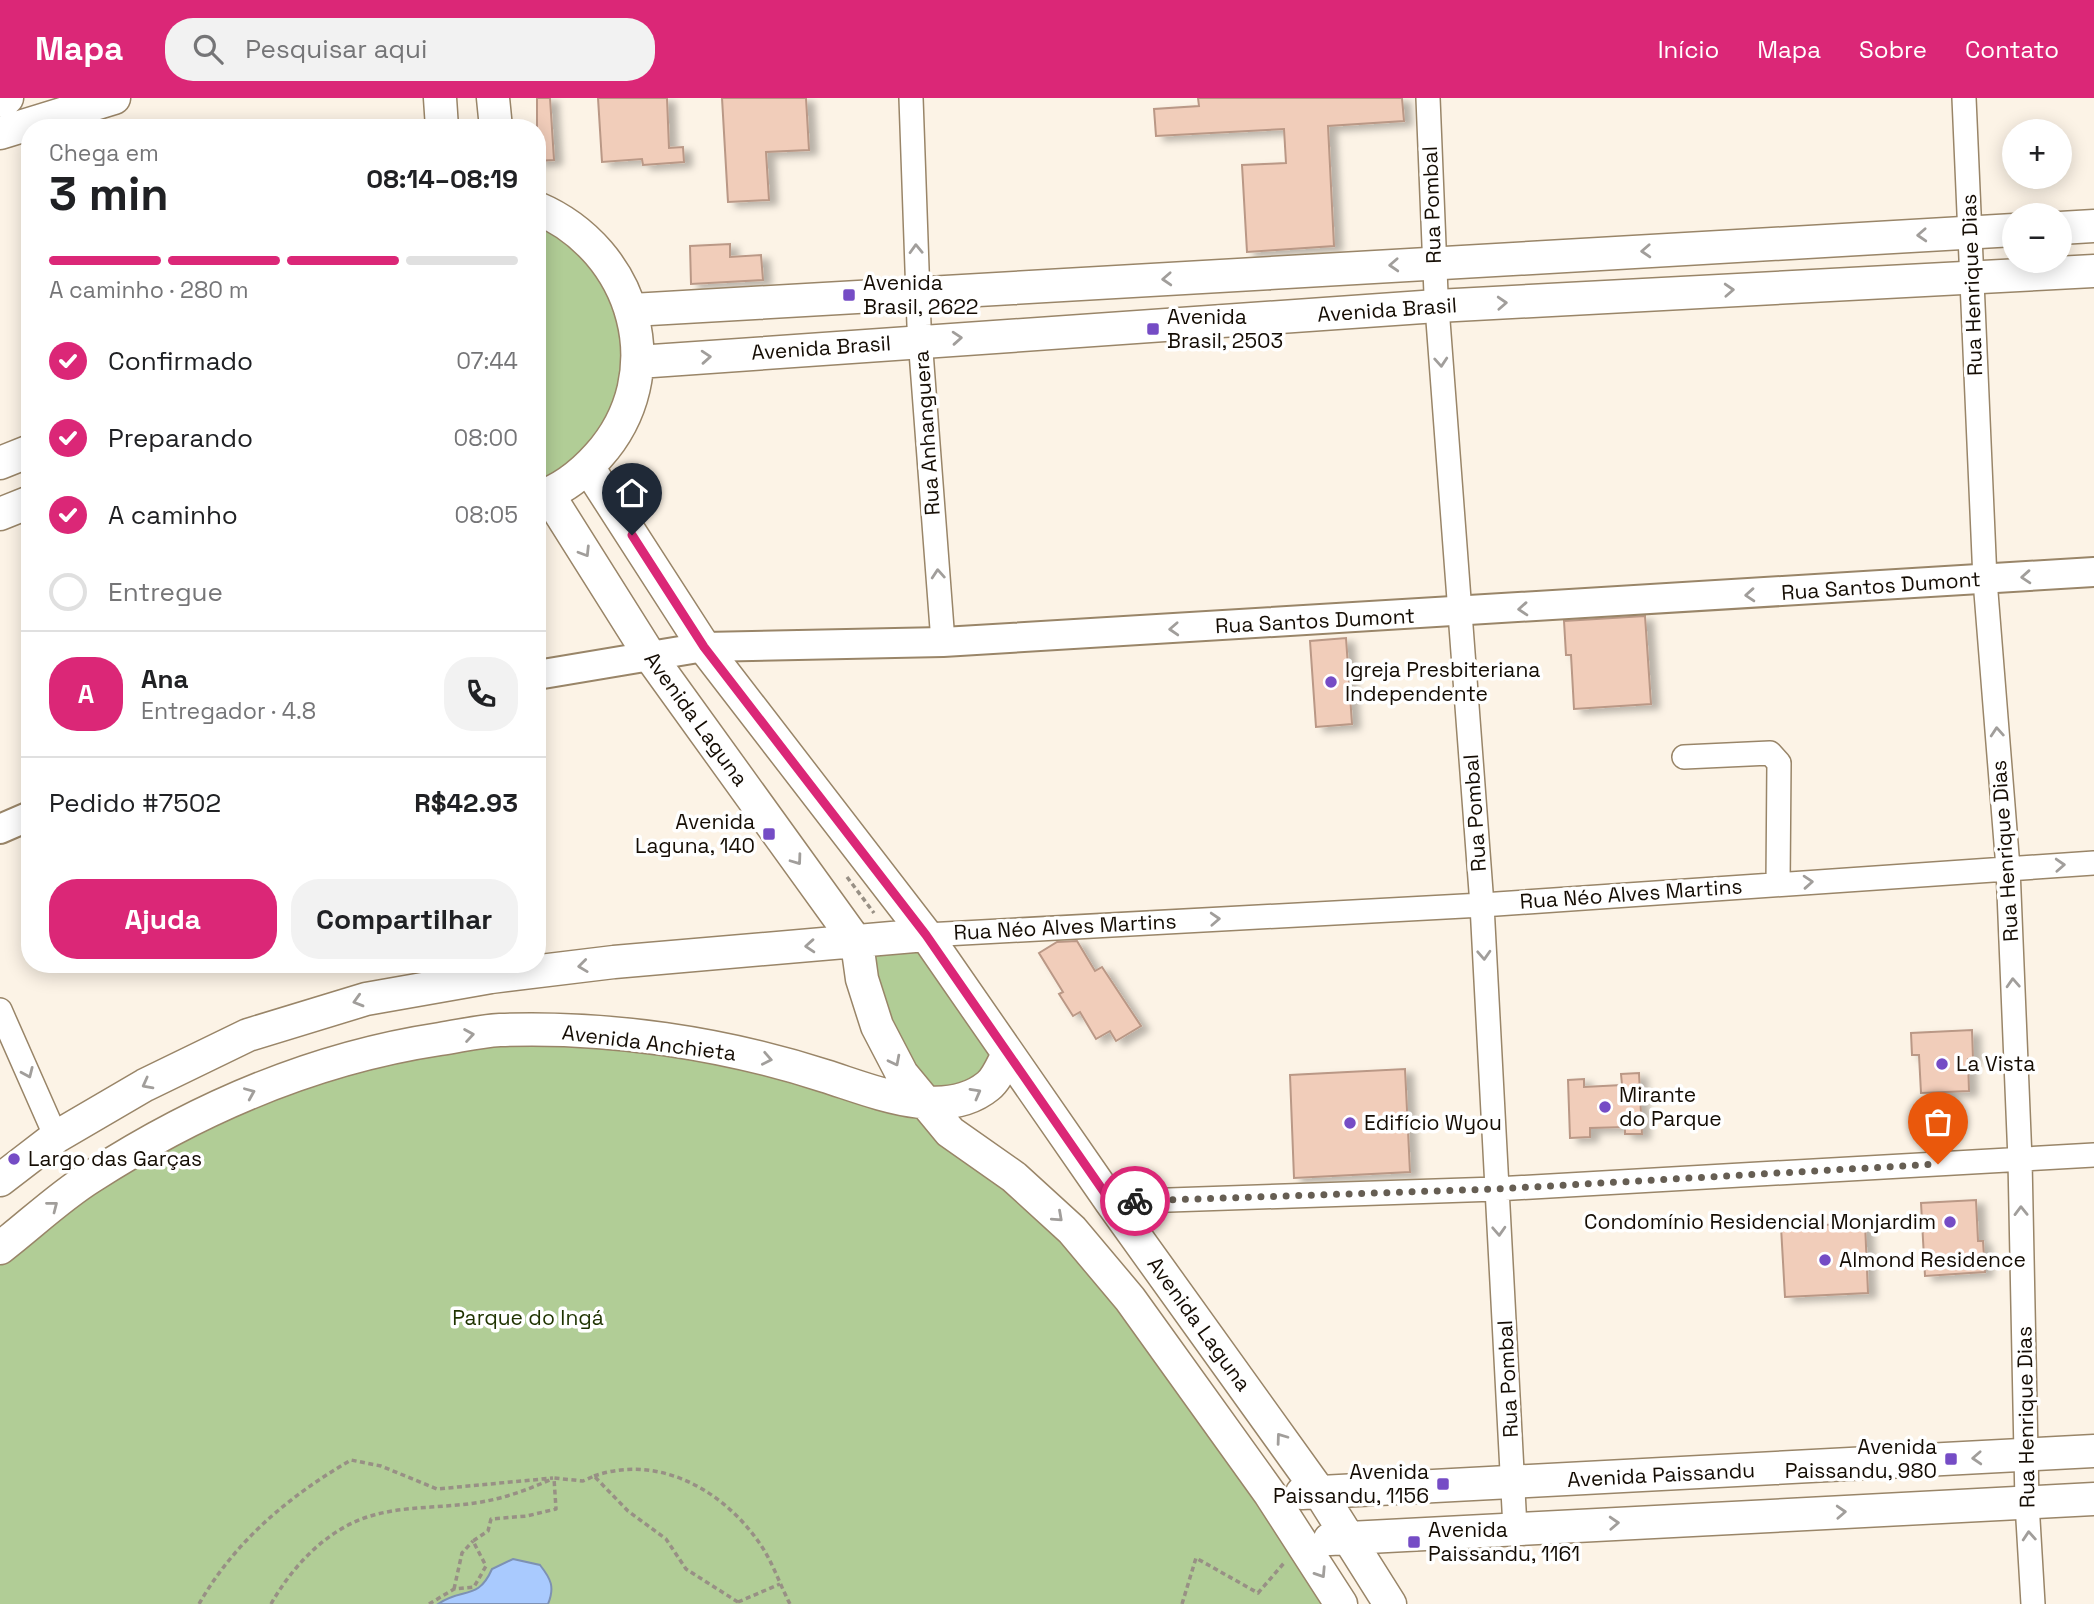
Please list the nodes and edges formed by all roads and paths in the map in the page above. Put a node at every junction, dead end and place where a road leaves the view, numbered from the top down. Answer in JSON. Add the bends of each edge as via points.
{"nodes":[{"id":1,"x":7,"y":98,"type":"edge"},
{"id":2,"x":114,"y":98,"type":"edge"},
{"id":3,"x":440,"y":98,"type":"edge"},
{"id":4,"x":493,"y":98,"type":"edge"},
{"id":5,"x":911,"y":98,"type":"edge"},
{"id":6,"x":1428,"y":98,"type":"edge"},
{"id":7,"x":1964,"y":98,"type":"edge"},
{"id":8,"x":0,"y":100,"type":"edge"},
{"id":9,"x":46,"y":119,"type":"edge"},
{"id":10,"x":441,"y":119,"type":"edge"},
{"id":11,"x":495,"y":119,"type":"edge"},
{"id":12,"x":21,"y":127,"type":"edge"},
{"id":13,"x":0,"y":133,"type":"edge"},
{"id":14,"x":546,"y":213,"type":"edge"},
{"id":15,"x":2094,"y":226,"type":"edge"},
{"id":16,"x":2072,"y":227,"type":"edge"},
{"id":17,"x":2002,"y":231,"type":"edge"},
{"id":18,"x":1970,"y":233,"type":"junction"},
{"id":19,"x":1435,"y":263,"type":"junction"},
{"id":20,"x":2094,"y":271,"type":"edge"},
{"id":21,"x":1970,"y":276,"type":"junction"},
{"id":22,"x":917,"y":295,"type":"junction"},
{"id":23,"x":1437,"y":306,"type":"junction"},
{"id":24,"x":632,"y":310,"type":"junction"},
{"id":25,"x":920,"y":340,"type":"junction"},
{"id":26,"x":638,"y":362,"type":"junction"},
{"id":27,"x":21,"y":455,"type":"edge"},
{"id":28,"x":0,"y":463,"type":"edge"},
{"id":29,"x":588,"y":467,"type":"junction"},
{"id":30,"x":546,"y":494,"type":"edge"},
{"id":31,"x":546,"y":500,"type":"edge"},
{"id":32,"x":21,"y":506,"type":"edge"},
{"id":33,"x":0,"y":514,"type":"edge"},
{"id":34,"x":2094,"y":572,"type":"edge"},
{"id":35,"x":1985,"y":580,"type":"junction"},
{"id":36,"x":1460,"y":613,"type":"junction"},
{"id":37,"x":943,"y":642,"type":"junction"},
{"id":38,"x":704,"y":647,"type":"junction"},
{"id":39,"x":650,"y":656,"type":"junction"},
{"id":40,"x":546,"y":673,"type":"edge"},
{"id":41,"x":1684,"y":757,"type":"dead end"},
{"id":42,"x":21,"y":821,"type":"edge"},
{"id":43,"x":0,"y":829,"type":"edge"},
{"id":44,"x":2094,"y":863,"type":"edge"},
{"id":45,"x":2008,"y":868,"type":"junction"},
{"id":46,"x":1778,"y":884,"type":"junction"},
{"id":47,"x":1482,"y":905,"type":"junction"},
{"id":48,"x":926,"y":935,"type":"junction"},
{"id":49,"x":858,"y":943,"type":"junction"},
{"id":50,"x":546,"y":970,"type":"edge"},
{"id":51,"x":524,"y":973,"type":"edge"},
{"id":52,"x":0,"y":1010,"type":"edge"},
{"id":53,"x":1008,"y":1054,"type":"junction"},
{"id":54,"x":925,"y":1103,"type":"junction"},
{"id":55,"x":56,"y":1137,"type":"junction"},
{"id":56,"x":2094,"y":1156,"type":"edge"},
{"id":57,"x":2020,"y":1160,"type":"junction"},
{"id":58,"x":0,"y":1180,"type":"edge"},
{"id":59,"x":1496,"y":1189,"type":"junction"},
{"id":60,"x":1111,"y":1202,"type":"junction"},
{"id":61,"x":0,"y":1248,"type":"edge"},
{"id":62,"x":2094,"y":1451,"type":"edge"},
{"id":63,"x":2026,"y":1455,"type":"junction"},
{"id":64,"x":594,"y":1476,"type":"junction"},
{"id":65,"x":554,"y":1478,"type":"junction"},
{"id":66,"x":1514,"y":1482,"type":"junction"},
{"id":67,"x":1320,"y":1493,"type":"junction"},
{"id":68,"x":1270,"y":1494,"type":"junction"},
{"id":69,"x":2094,"y":1499,"type":"edge"},
{"id":70,"x":2027,"y":1503,"type":"junction"},
{"id":71,"x":1515,"y":1528,"type":"junction"},
{"id":72,"x":1348,"y":1537,"type":"junction"},
{"id":73,"x":473,"y":1541,"type":"junction"},
{"id":74,"x":1301,"y":1543,"type":"junction"},
{"id":75,"x":780,"y":1584,"type":"junction"},
{"id":76,"x":454,"y":1589,"type":"junction"},
{"id":77,"x":739,"y":1603,"type":"edge"},
{"id":78,"x":199,"y":1604,"type":"edge"},
{"id":79,"x":271,"y":1604,"type":"edge"},
{"id":80,"x":429,"y":1604,"type":"edge"},
{"id":81,"x":790,"y":1604,"type":"edge"},
{"id":82,"x":1182,"y":1604,"type":"edge"},
{"id":83,"x":1341,"y":1604,"type":"edge"},
{"id":84,"x":1390,"y":1604,"type":"edge"},
{"id":85,"x":2034,"y":1604,"type":"edge"}],
"edges":[{"from":1,"to":8,"type":"main road"},
{"from":2,"to":9,"type":"main road"},
{"from":3,"to":10,"type":"main road"},
{"from":4,"to":11,"type":"main road"},
{"from":22,"to":5,"type":"street","name":"Rua Anhanguera","one_way":true},
{"from":6,"to":19,"type":"street","name":"Rua Pombal"},
{"from":7,"to":18,"type":"street","name":"Rua Henrique Dias"},
{"from":12,"to":13,"type":"main road"},
{"from":14,"to":24,"type":"main road","via":[[582,234],[614,271]]},
{"from":15,"to":16,"type":"main road"},
{"from":17,"to":18,"type":"main road","name":"Avenida Brasil"},
{"from":18,"to":19,"type":"main road","name":"Avenida Brasil","one_way":true},
{"from":18,"to":21,"type":"street","name":"Rua Henrique Dias"},
{"from":19,"to":22,"type":"main road","name":"Avenida Brasil","one_way":true},
{"from":19,"to":23,"type":"street","name":"Rua Pombal"},
{"from":20,"to":21,"type":"main road","name":"Avenida Brasil"},
{"from":23,"to":21,"type":"main road","name":"Avenida Brasil","one_way":true},
{"from":21,"to":35,"type":"street","name":"Rua Henrique Dias"},
{"from":22,"to":24,"type":"main road","name":"Avenida Brasil"},
{"from":22,"to":25,"type":"street","name":"Rua Anhanguera"},
{"from":25,"to":23,"type":"main road","name":"Avenida Brasil","one_way":true},
{"from":23,"to":36,"type":"street","name":"Rua Pombal","one_way":true},
{"from":24,"to":26,"type":"main road"},
{"from":26,"to":25,"type":"main road","name":"Avenida Brasil","one_way":true},
{"from":37,"to":25,"type":"street","name":"Rua Anhanguera","one_way":true},
{"from":26,"to":29,"type":"main road","via":[[623,419]]},
{"from":27,"to":28,"type":"main road"},
{"from":29,"to":30,"type":"main road"},
{"from":29,"to":38,"type":"main road","name":"Avenida Laguna"},
{"from":31,"to":39,"type":"main road","name":"Avenida Laguna","one_way":true},
{"from":32,"to":33,"type":"main road"},
{"from":34,"to":35,"type":"street","name":"Rua Santos Dumont","one_way":true},
{"from":35,"to":36,"type":"street","name":"Rua Santos Dumont","one_way":true},
{"from":45,"to":35,"type":"street","name":"Rua Henrique Dias","one_way":true},
{"from":36,"to":37,"type":"street","name":"Rua Santos Dumont","one_way":true},
{"from":36,"to":47,"type":"street","name":"Rua Pombal"},
{"from":37,"to":38,"type":"street","name":"Rua Santos Dumont"},
{"from":38,"to":39,"type":"street","name":"Rua Santos Dumont"},
{"from":38,"to":48,"type":"main road","name":"Avenida Laguna"},
{"from":39,"to":40,"type":"street","name":"Rua Santos Dumont"},
{"from":39,"to":49,"type":"main road","name":"Avenida Laguna","one_way":true},
{"from":41,"to":46,"type":"street","via":[[1770,753],[1776,757]]},
{"from":42,"to":43,"type":"street"},
{"from":45,"to":44,"type":"street","name":"Rua Néo Alves Martins","one_way":true},
{"from":46,"to":45,"type":"street","name":"Rua Néo Alves Martins","one_way":true},
{"from":57,"to":45,"type":"street","name":"Rua Henrique Dias","one_way":true},
{"from":46,"to":47,"type":"street","name":"Rua Néo Alves Martins"},
{"from":48,"to":47,"type":"street","name":"Rua Néo Alves Martins","one_way":true},
{"from":47,"to":59,"type":"street","name":"Rua Pombal","one_way":true},
{"from":48,"to":49,"type":"main road","name":"Rua Néo Alves Martins"},
{"from":48,"to":53,"type":"main road","name":"Avenida Laguna"},
{"from":49,"to":50,"type":"main road","name":"Rua Néo Alves Martins","one_way":true},
{"from":49,"to":54,"type":"main road","name":"Avenida Laguna","one_way":true,"via":[[862,978],[877,1026],[902,1074]]},
{"from":51,"to":55,"type":"main road","name":"Rua Néo Alves Martins","one_way":true,"via":[[366,999],[247,1035],[145,1085]]},
{"from":52,"to":55,"type":"street","one_way":true},
{"from":54,"to":53,"type":"main road","name":"Avenida Anchieta","one_way":true,"via":[[960,1102],[989,1085]]},
{"from":53,"to":60,"type":"main road","name":"Avenida Laguna"},
{"from":61,"to":54,"type":"main road","name":"Avenida Anchieta","one_way":true,"via":[[89,1178],[194,1116],[301,1071],[419,1042],[499,1030],[618,1035],[780,1062]]},
{"from":54,"to":68,"type":"main road","name":"Avenida Laguna","one_way":true,"via":[[950,1132],[1014,1177],[1072,1230],[1130,1299]]},
{"from":55,"to":58,"type":"main road","name":"Rua Néo Alves Martins"},
{"from":56,"to":57,"type":"street"},
{"from":57,"to":59,"type":"street"},
{"from":63,"to":57,"type":"street","name":"Rua Henrique Dias","one_way":true},
{"from":59,"to":60,"type":"street"},
{"from":59,"to":66,"type":"street","name":"Rua Pombal","one_way":true},
{"from":67,"to":60,"type":"main road","name":"Avenida Laguna","one_way":true},
{"from":62,"to":63,"type":"main road","name":"Avenida Paissandu"},
{"from":63,"to":66,"type":"main road","name":"Avenida Paissandu","one_way":true},
{"from":63,"to":70,"type":"street","name":"Rua Henrique Dias"},
{"from":64,"to":65,"type":"path","via":[[583,1481]]},
{"from":64,"to":75,"type":"path","via":[[609,1471],[655,1471],[702,1487],[758,1540]]},
{"from":64,"to":77,"type":"path","via":[[628,1511],[666,1539],[686,1569]]},
{"from":65,"to":73,"type":"path","via":[[556,1509],[491,1519],[488,1531]]},
{"from":65,"to":78,"type":"path","via":[[437,1489],[381,1466],[351,1460],[318,1479],[243,1541]]},
{"from":65,"to":79,"type":"path","via":[[517,1494],[475,1503],[374,1515],[342,1530],[297,1564]]},
{"from":66,"to":67,"type":"main road","name":"Avenida Paissandu"},
{"from":66,"to":71,"type":"street","name":"Rua Pombal"},
{"from":67,"to":68,"type":"main road","name":"Avenida Paissandu"},
{"from":67,"to":72,"type":"main road","name":"Avenida Laguna"},
{"from":68,"to":74,"type":"main road","name":"Avenida Laguna"},
{"from":69,"to":70,"type":"main road"},
{"from":71,"to":70,"type":"main road","one_way":true},
{"from":85,"to":70,"type":"street","name":"Rua Henrique Dias","one_way":true},
{"from":71,"to":72,"type":"main road"},
{"from":72,"to":74,"type":"main road"},
{"from":72,"to":84,"type":"main road","name":"Avenida Laguna"},
{"from":73,"to":76,"type":"path","via":[[462,1553]]},
{"from":73,"to":76,"type":"path","via":[[486,1566],[474,1587]]},
{"from":74,"to":82,"type":"path","via":[[1258,1593],[1196,1558]]},
{"from":74,"to":83,"type":"main road","name":"Avenida Laguna","one_way":true},
{"from":75,"to":77,"type":"path"},
{"from":75,"to":81,"type":"path"},
{"from":76,"to":80,"type":"path"}]}
